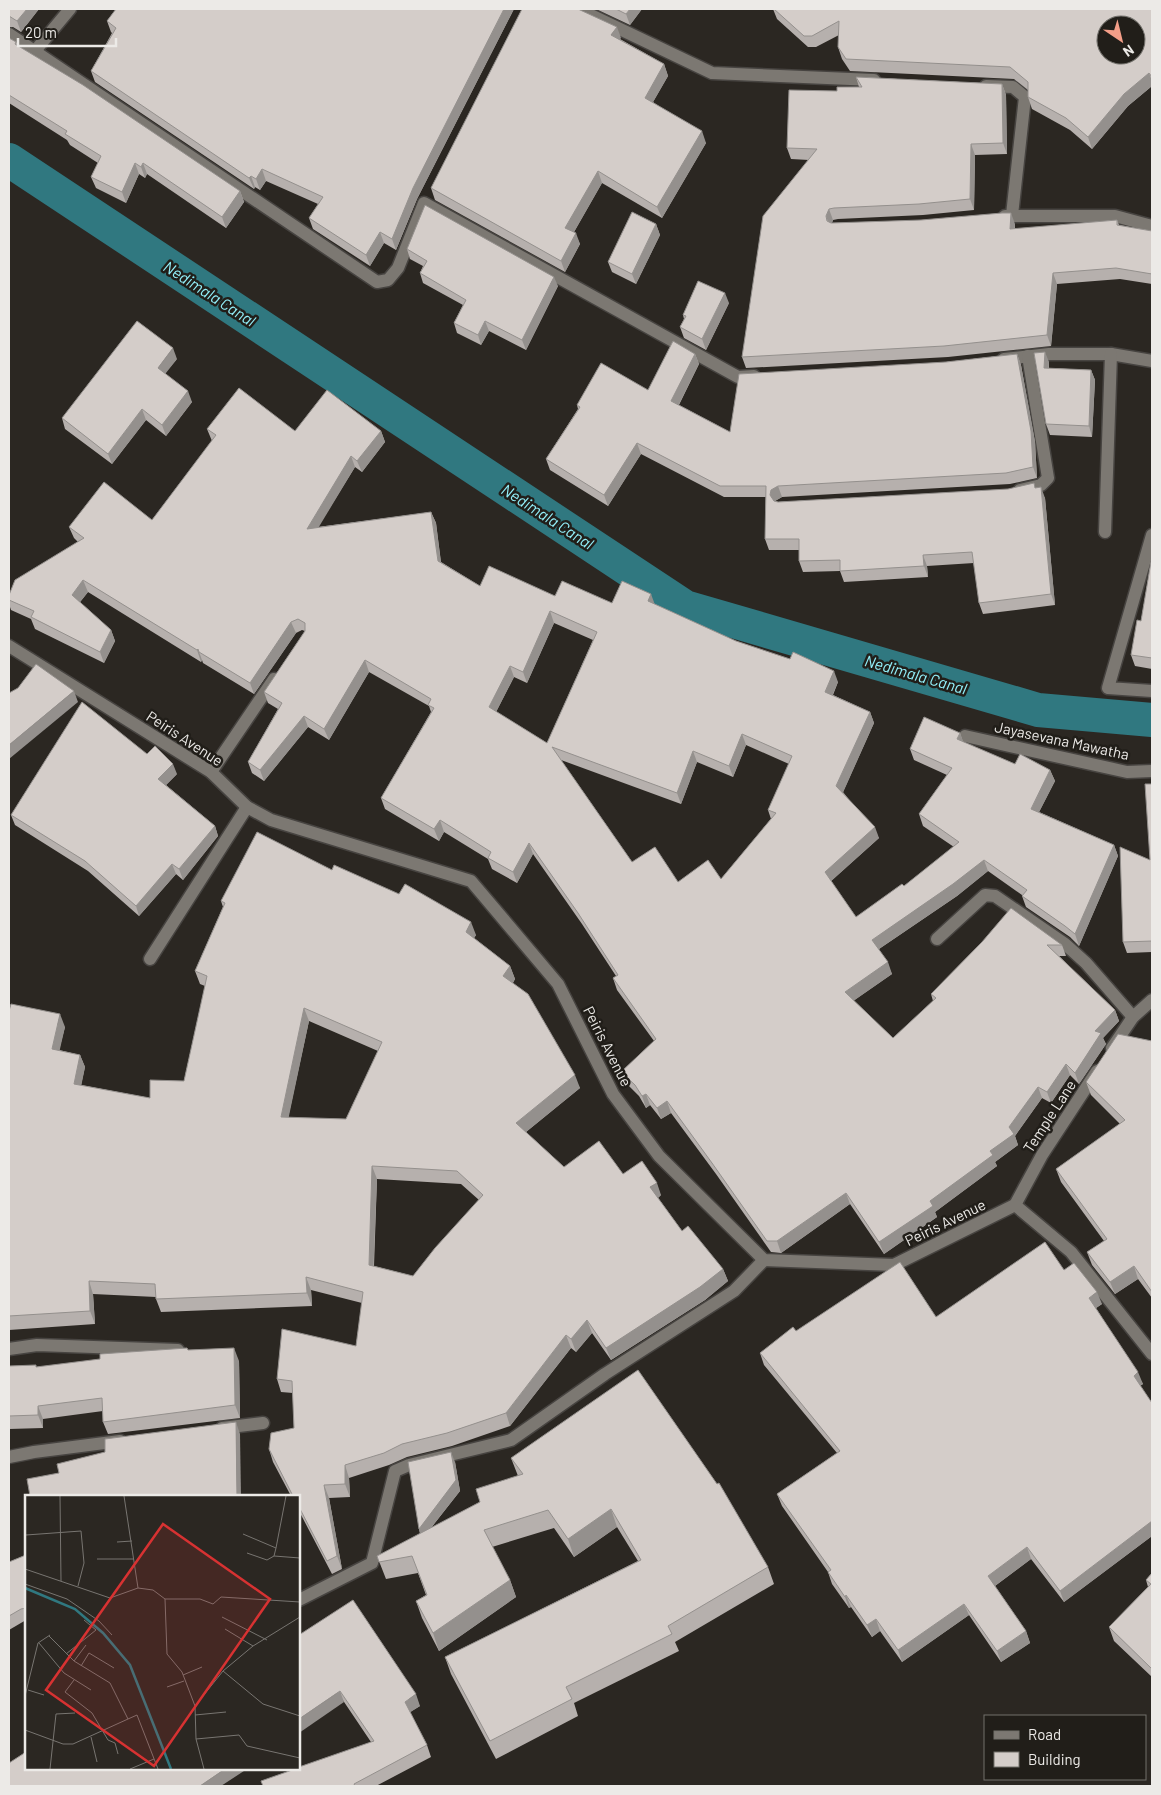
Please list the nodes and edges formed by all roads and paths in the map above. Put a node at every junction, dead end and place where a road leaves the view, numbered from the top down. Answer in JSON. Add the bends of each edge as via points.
{"nodes":[{"id":1,"x":70,"y":9,"type":"edge"},
{"id":2,"x":578,"y":9,"type":"edge"},
{"id":3,"x":9,"y":34,"type":"edge"},
{"id":4,"x":34,"y":52,"type":"junction"},
{"id":5,"x":887,"y":81,"type":"edge"},
{"id":6,"x":974,"y":85,"type":"edge"},
{"id":7,"x":1012,"y":215,"type":"junction"},
{"id":8,"x":992,"y":217,"type":"edge"},
{"id":9,"x":1152,"y":226,"type":"edge"},
{"id":10,"x":1110,"y":354,"type":"junction"},
{"id":11,"x":1028,"y":356,"type":"junction"},
{"id":12,"x":989,"y":361,"type":"edge"},
{"id":13,"x":1152,"y":361,"type":"edge"},
{"id":14,"x":766,"y":375,"type":"edge"},
{"id":15,"x":1011,"y":492,"type":"edge"},
{"id":16,"x":1104,"y":532,"type":"dead end"},
{"id":17,"x":1152,"y":535,"type":"edge"},
{"id":18,"x":9,"y":646,"type":"edge"},
{"id":19,"x":281,"y":669,"type":"edge"},
{"id":20,"x":1152,"y":691,"type":"edge"},
{"id":21,"x":965,"y":736,"type":"dead end"},
{"id":22,"x":1152,"y":771,"type":"edge"},
{"id":23,"x":211,"y":772,"type":"junction"},
{"id":24,"x":247,"y":807,"type":"junction"},
{"id":25,"x":937,"y":939,"type":"dead end"},
{"id":26,"x":150,"y":959,"type":"dead end"},
{"id":27,"x":1152,"y":1000,"type":"edge"},
{"id":28,"x":1133,"y":1017,"type":"junction"},
{"id":29,"x":1015,"y":1205,"type":"junction"},
{"id":30,"x":764,"y":1260,"type":"junction"},
{"id":31,"x":9,"y":1349,"type":"edge"},
{"id":32,"x":178,"y":1350,"type":"edge"},
{"id":33,"x":1152,"y":1354,"type":"edge"},
{"id":34,"x":263,"y":1423,"type":"dead end"},
{"id":35,"x":206,"y":1430,"type":"edge"},
{"id":36,"x":130,"y":1440,"type":"edge"},
{"id":37,"x":9,"y":1457,"type":"edge"},
{"id":38,"x":300,"y":1599,"type":"edge"}],
"edges":[{"from":1,"to":4,"type":"street"},
{"from":2,"to":5,"type":"street","via":[[712,73]]},
{"from":3,"to":4,"type":"street"},
{"from":4,"to":14,"type":"street","via":[[377,282],[388,280],[398,268],[426,199],[738,377]]},
{"from":6,"to":7,"type":"street","via":[[1013,87],[1025,97]]},
{"from":7,"to":8,"type":"street"},
{"from":7,"to":9,"type":"street","via":[[1115,216]]},
{"from":10,"to":11,"type":"street"},
{"from":10,"to":13,"type":"street"},
{"from":10,"to":16,"type":"street"},
{"from":11,"to":12,"type":"street"},
{"from":11,"to":15,"type":"street","via":[[1048,478],[1041,485]]},
{"from":17,"to":20,"type":"street","via":[[1108,688]]},
{"from":18,"to":23,"type":"street","name":"Peiris Avenue"},
{"from":19,"to":23,"type":"street"},
{"from":21,"to":22,"type":"street","name":"Jayasevana Mawatha","via":[[1127,772]]},
{"from":23,"to":24,"type":"street","name":"Peiris Avenue"},
{"from":24,"to":26,"type":"street"},
{"from":24,"to":30,"type":"street","name":"Peiris Avenue","via":[[271,820],[471,881],[558,984],[613,1094],[659,1156]]},
{"from":25,"to":28,"type":"street","via":[[985,895],[995,896],[1065,944]]},
{"from":27,"to":28,"type":"street","name":"Temple Lane"},
{"from":28,"to":29,"type":"street","name":"Temple Lane","via":[[1042,1155]]},
{"from":29,"to":30,"type":"street","name":"Peiris Avenue","via":[[894,1265]]},
{"from":29,"to":33,"type":"street","via":[[1071,1252]]},
{"from":30,"to":38,"type":"street","via":[[734,1291],[605,1374],[511,1440],[395,1471],[372,1563]]},
{"from":31,"to":32,"type":"street","via":[[37,1345]]},
{"from":34,"to":35,"type":"street"},
{"from":36,"to":37,"type":"street"}]}
